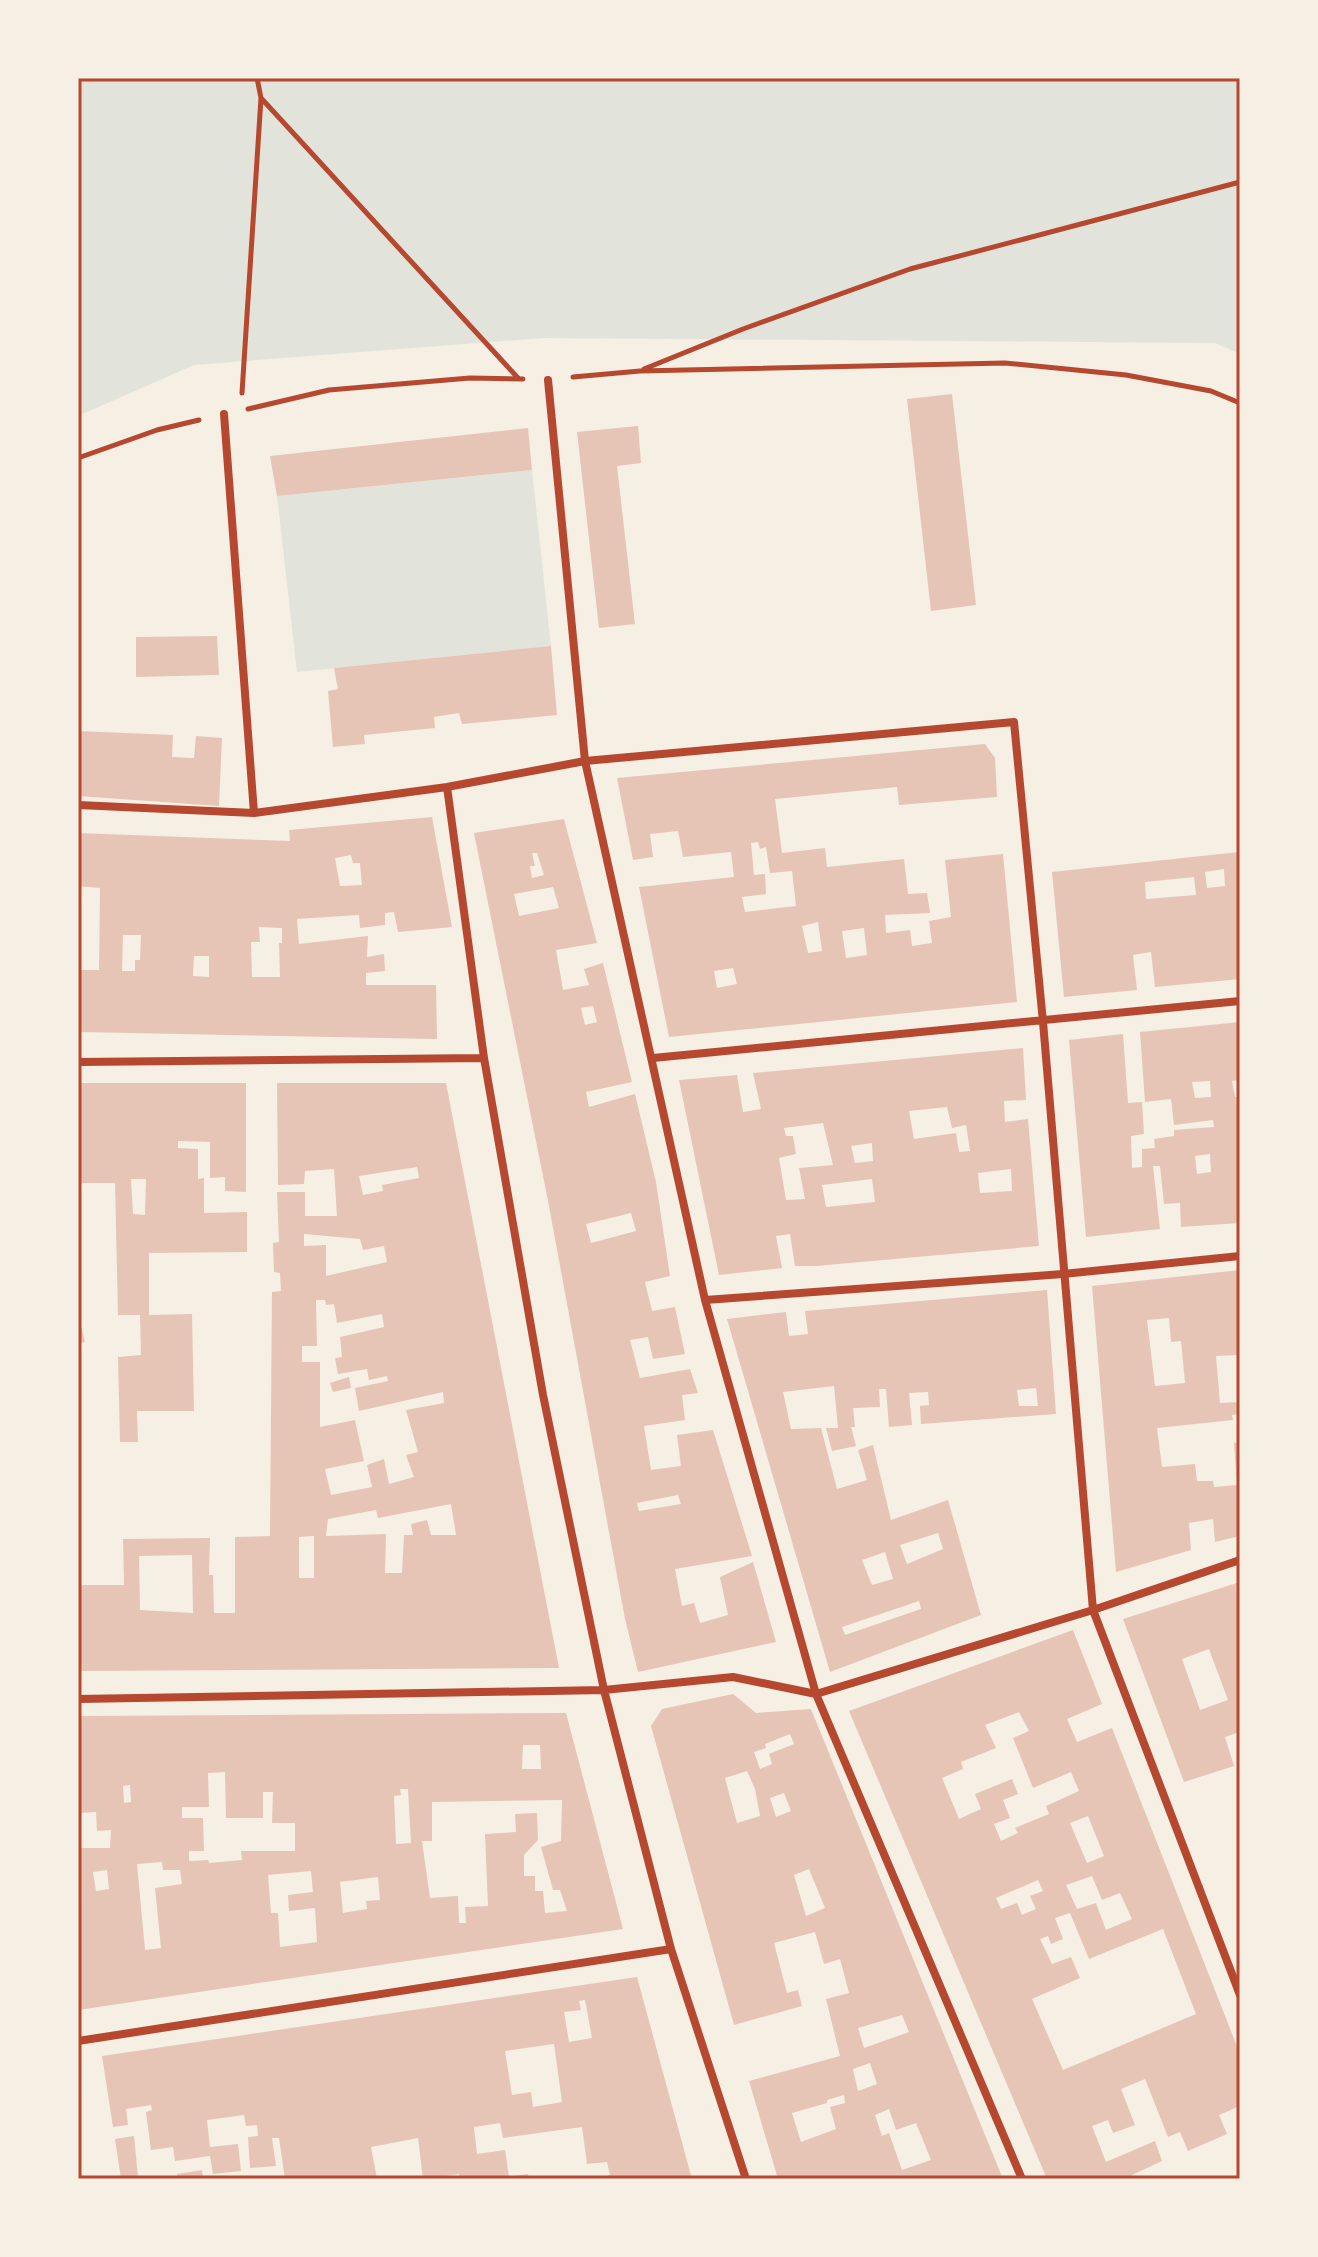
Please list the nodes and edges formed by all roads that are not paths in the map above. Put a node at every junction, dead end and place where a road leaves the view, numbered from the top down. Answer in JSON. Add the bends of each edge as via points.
{"nodes":[{"id":1,"x":548,"y":380,"type":"road end"},
{"id":2,"x":224,"y":414,"type":"road end"},
{"id":3,"x":585,"y":761,"type":"junction"},
{"id":4,"x":447,"y":787,"type":"junction"},
{"id":5,"x":78,"y":805,"type":"edge"},
{"id":6,"x":254,"y":813,"type":"junction"},
{"id":7,"x":1240,"y":1001,"type":"edge"},
{"id":8,"x":1043,"y":1022,"type":"junction"},
{"id":9,"x":484,"y":1058,"type":"junction"},
{"id":10,"x":653,"y":1058,"type":"junction"},
{"id":11,"x":78,"y":1062,"type":"edge"},
{"id":12,"x":1240,"y":1256,"type":"edge"},
{"id":13,"x":1063,"y":1274,"type":"junction"},
{"id":14,"x":705,"y":1300,"type":"junction"},
{"id":15,"x":1240,"y":1560,"type":"edge"},
{"id":16,"x":1093,"y":1610,"type":"junction"},
{"id":17,"x":604,"y":1690,"type":"junction"},
{"id":18,"x":816,"y":1694,"type":"junction"},
{"id":19,"x":78,"y":1699,"type":"edge"},
{"id":20,"x":671,"y":1949,"type":"junction"},
{"id":21,"x":1240,"y":1995,"type":"edge"},
{"id":22,"x":78,"y":2041,"type":"edge"},
{"id":23,"x":746,"y":2179,"type":"edge"},
{"id":24,"x":1022,"y":2179,"type":"edge"}],
"edges":[{"from":1,"to":3,"type":"street"},
{"from":2,"to":6,"type":"street"},
{"from":3,"to":4,"type":"street"},
{"from":3,"to":8,"type":"street","via":[[1014,722]]},
{"from":3,"to":10,"type":"street"},
{"from":4,"to":6,"type":"street"},
{"from":4,"to":9,"type":"street"},
{"from":5,"to":6,"type":"street"},
{"from":7,"to":8,"type":"street"},
{"from":8,"to":10,"type":"street"},
{"from":8,"to":13,"type":"street"},
{"from":9,"to":11,"type":"street"},
{"from":9,"to":17,"type":"street","via":[[543,1395]]},
{"from":10,"to":14,"type":"street"},
{"from":12,"to":13,"type":"street"},
{"from":13,"to":14,"type":"street"},
{"from":13,"to":16,"type":"street"},
{"from":14,"to":18,"type":"street"},
{"from":15,"to":16,"type":"street"},
{"from":16,"to":18,"type":"street"},
{"from":16,"to":21,"type":"street"},
{"from":17,"to":18,"type":"street","via":[[733,1677]]},
{"from":17,"to":19,"type":"street"},
{"from":17,"to":20,"type":"street"},
{"from":18,"to":24,"type":"street"},
{"from":20,"to":22,"type":"street"},
{"from":20,"to":23,"type":"street"}]}
